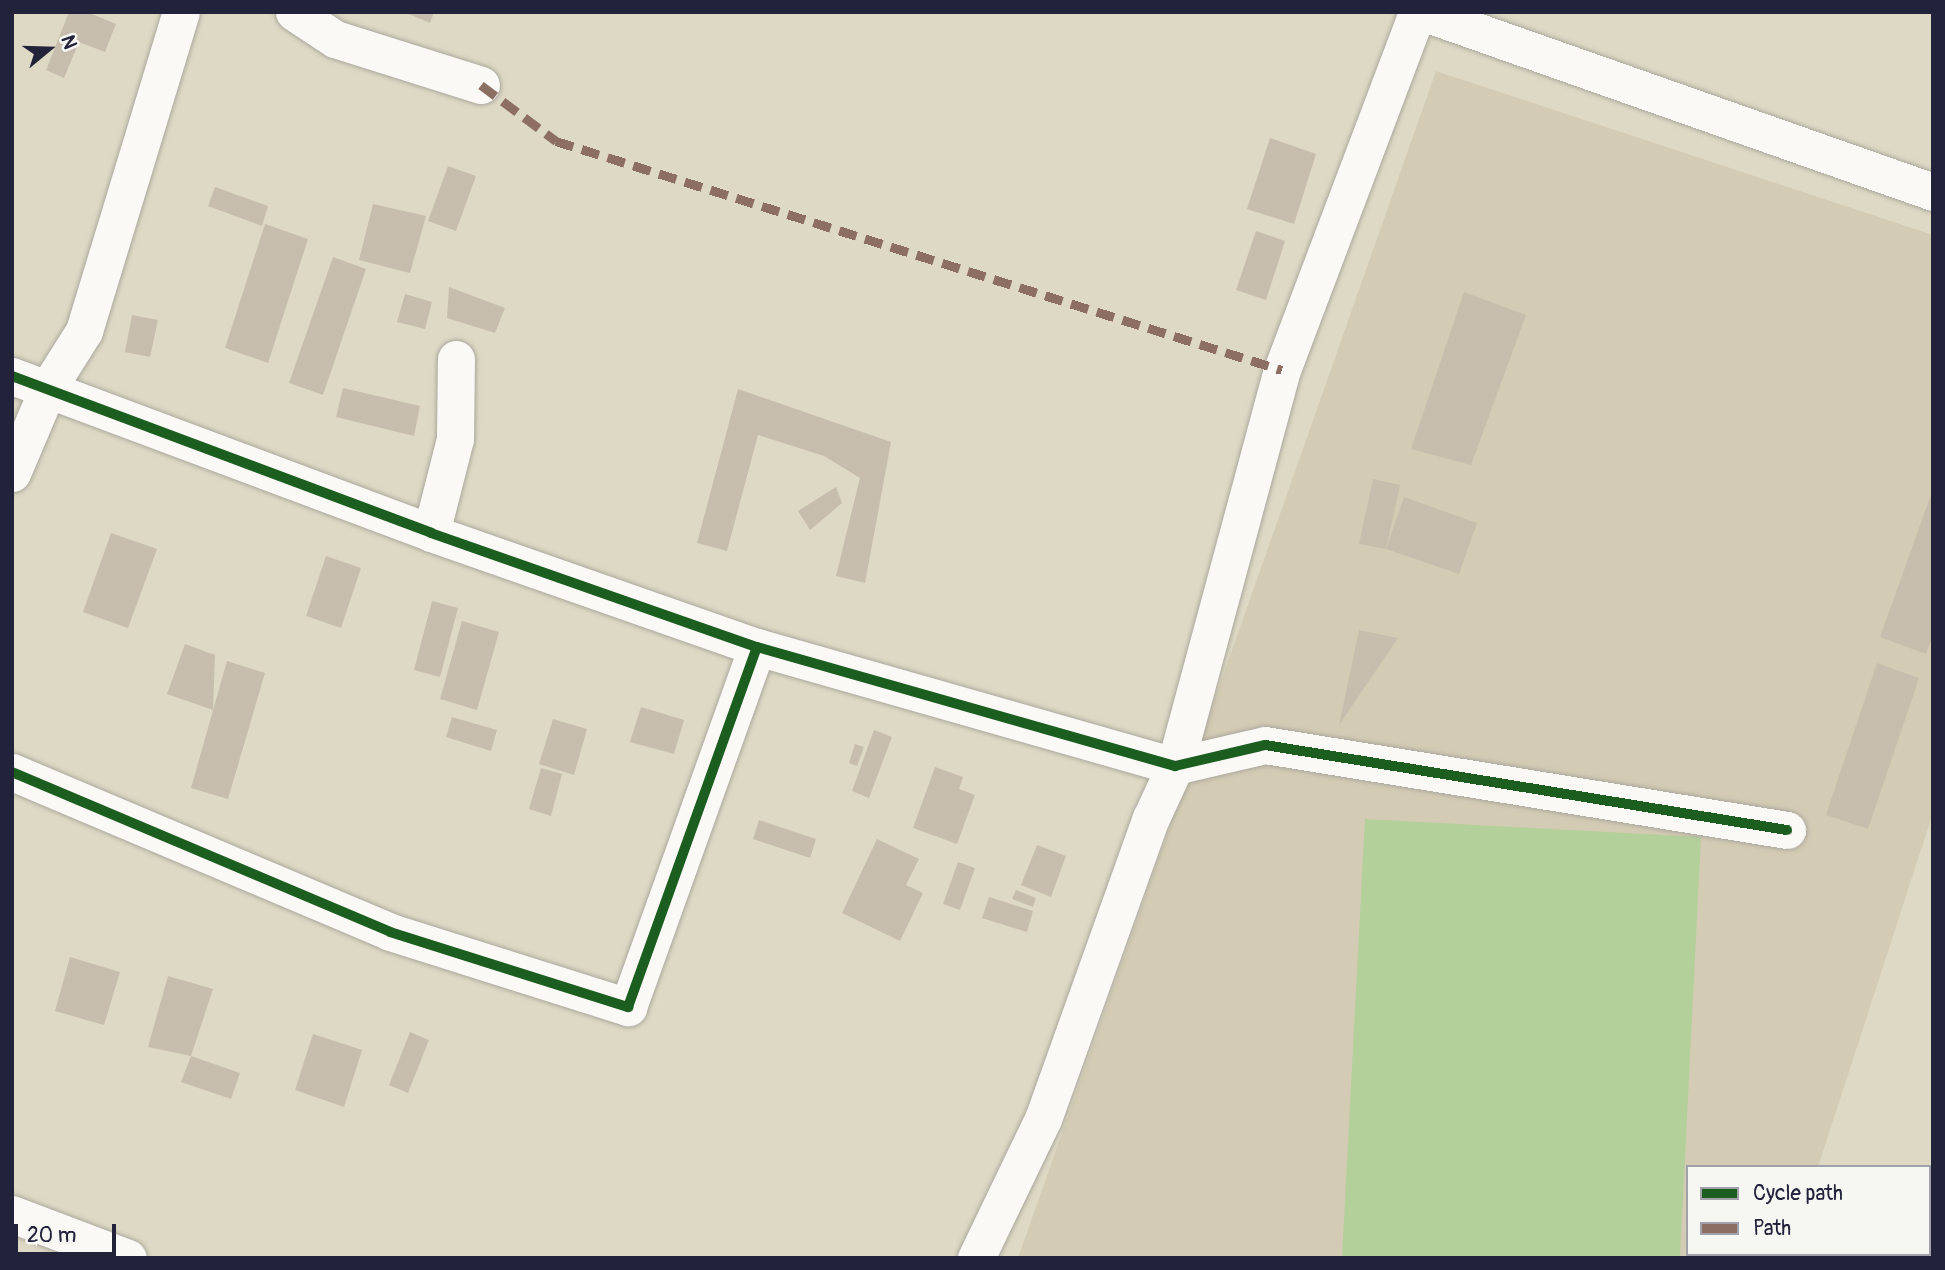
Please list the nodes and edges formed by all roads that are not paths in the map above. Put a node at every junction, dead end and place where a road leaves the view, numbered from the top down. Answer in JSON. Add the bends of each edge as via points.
{"nodes":[{"id":1,"x":181,"y":12,"type":"edge"},
{"id":2,"x":293,"y":12,"type":"edge"},
{"id":3,"x":1419,"y":12,"type":"edge"},
{"id":4,"x":481,"y":85,"type":"dead end"},
{"id":5,"x":1933,"y":192,"type":"edge"},
{"id":6,"x":456,"y":359,"type":"dead end"},
{"id":7,"x":12,"y":376,"type":"edge"},
{"id":8,"x":48,"y":388,"type":"junction"},
{"id":9,"x":12,"y":473,"type":"edge"},
{"id":10,"x":431,"y":533,"type":"junction"},
{"id":11,"x":757,"y":647,"type":"junction"},
{"id":12,"x":1175,"y":766,"type":"junction"},
{"id":13,"x":12,"y":772,"type":"edge"},
{"id":14,"x":1787,"y":830,"type":"dead end"},
{"id":15,"x":12,"y":1214,"type":"edge"},
{"id":16,"x":128,"y":1258,"type":"edge"},
{"id":17,"x":976,"y":1258,"type":"edge"}],
"edges":[{"from":1,"to":8,"type":"street","via":[[83,331]]},
{"from":2,"to":4,"type":"street","via":[[335,38]]},
{"from":3,"to":5,"type":"street"},
{"from":3,"to":12,"type":"street","via":[[1282,370]]},
{"from":6,"to":10,"type":"street","via":[[455,439]]},
{"from":7,"to":8,"type":"street"},
{"from":8,"to":9,"type":"street"},
{"from":8,"to":10,"type":"street"},
{"from":10,"to":11,"type":"street"},
{"from":11,"to":12,"type":"street"},
{"from":11,"to":13,"type":"street","via":[[628,1007],[390,932]]},
{"from":12,"to":14,"type":"street","via":[[1265,745]]},
{"from":12,"to":17,"type":"street","via":[[1151,818],[1044,1119]]},
{"from":15,"to":16,"type":"street"}]}
